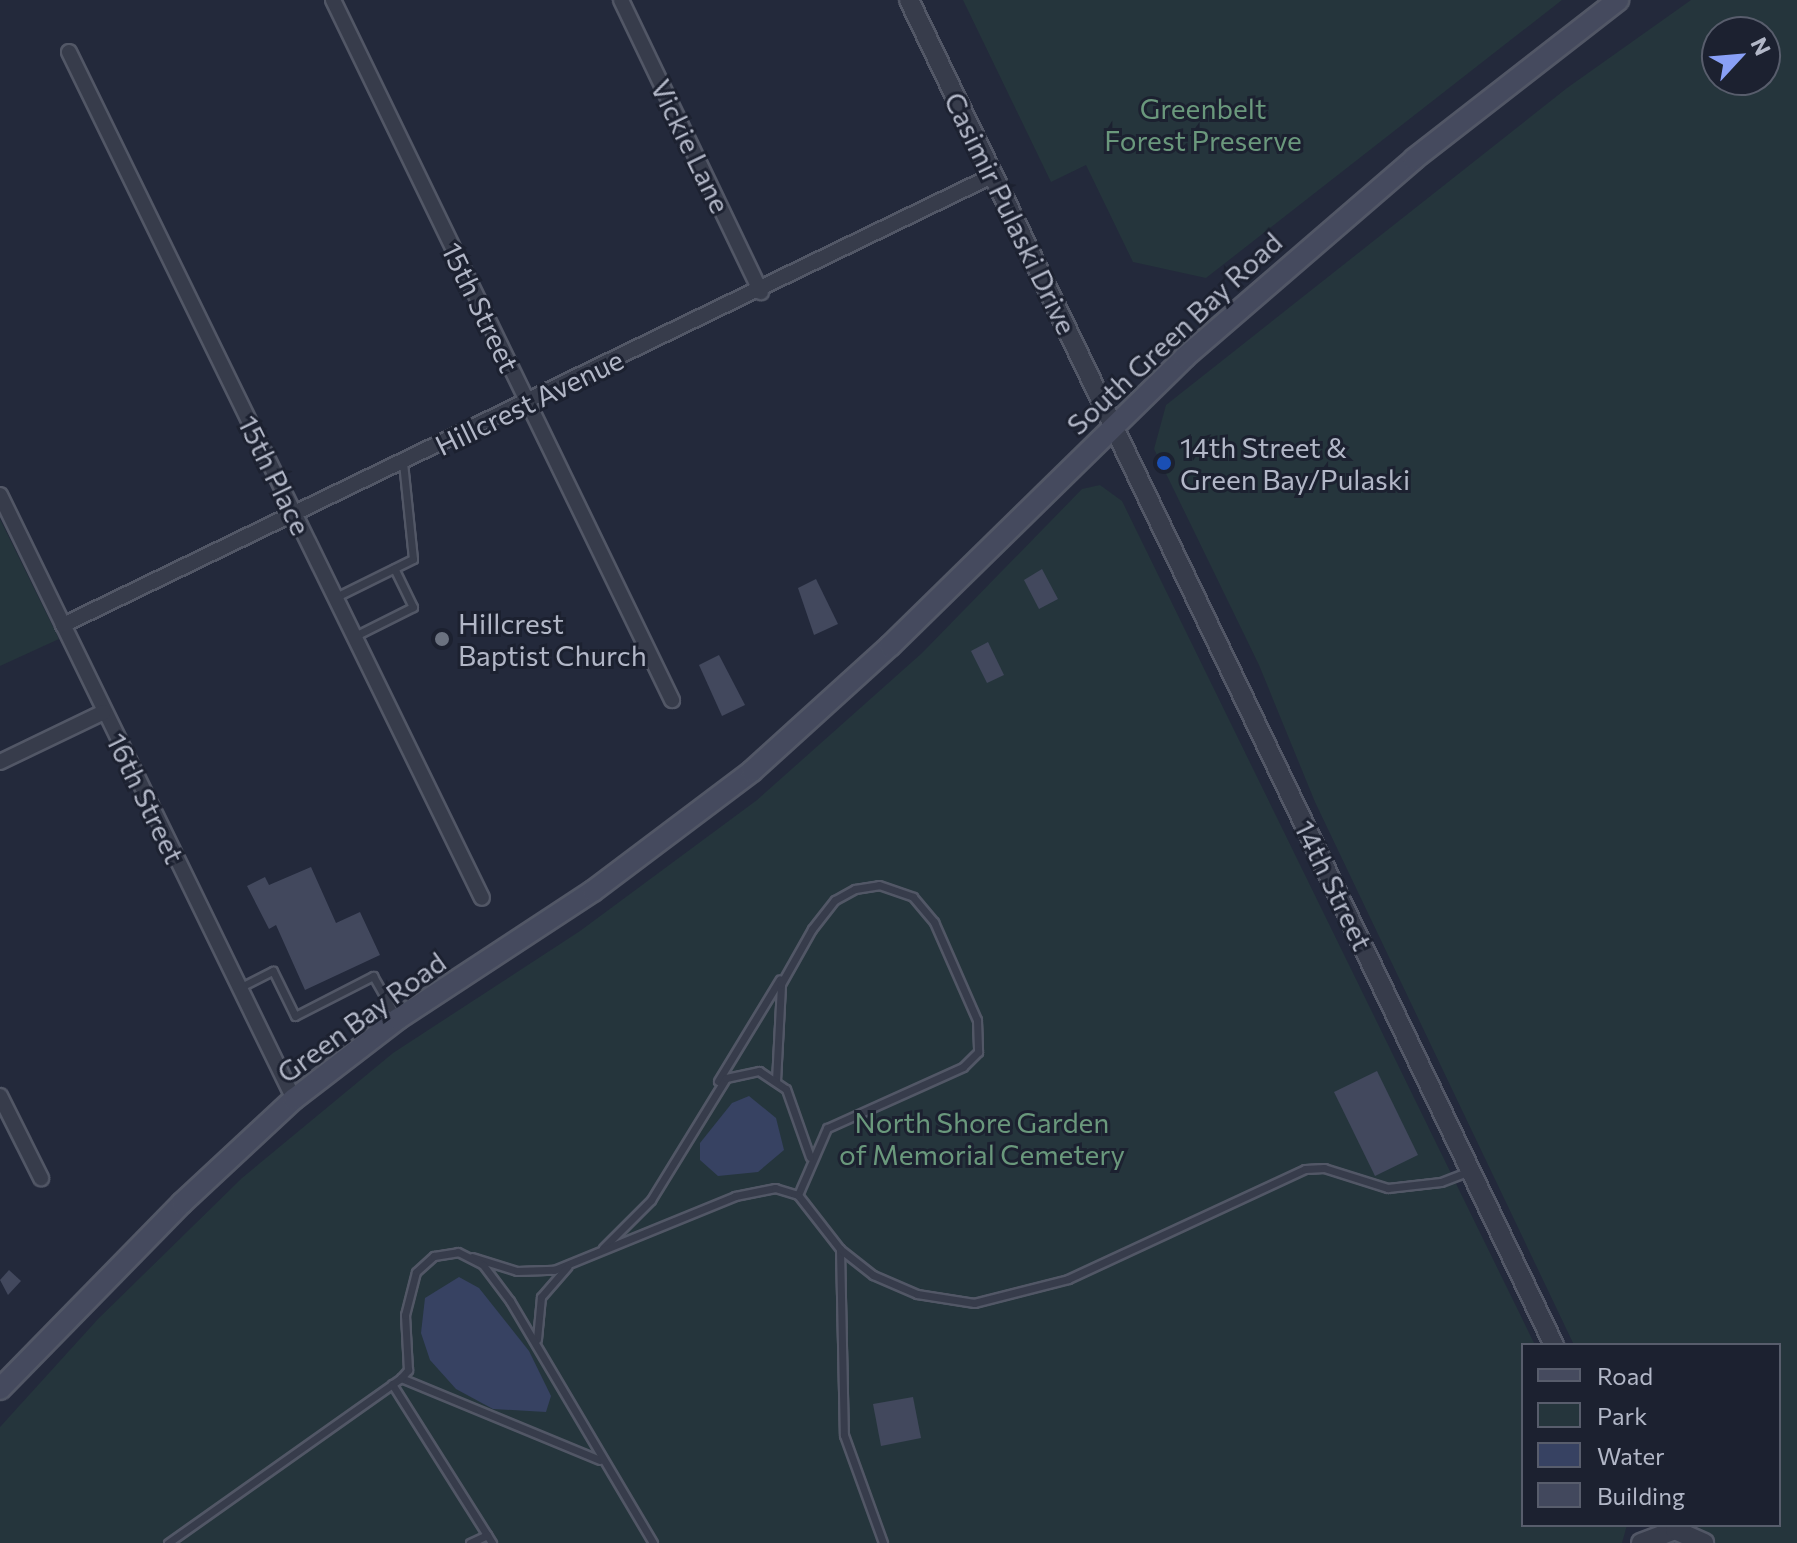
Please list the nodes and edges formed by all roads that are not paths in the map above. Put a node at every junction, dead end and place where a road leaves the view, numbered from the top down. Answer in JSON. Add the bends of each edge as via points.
{"nodes":[{"id":1,"x":333,"y":0,"type":"edge"},
{"id":2,"x":621,"y":0,"type":"edge"},
{"id":3,"x":909,"y":0,"type":"edge"},
{"id":4,"x":1618,"y":0,"type":"edge"},
{"id":5,"x":69,"y":52,"type":"dead end"},
{"id":6,"x":994,"y":175,"type":"junction"},
{"id":7,"x":761,"y":292,"type":"junction"},
{"id":8,"x":527,"y":404,"type":"junction"},
{"id":9,"x":1113,"y":426,"type":"junction"},
{"id":10,"x":403,"y":463,"type":"junction"},
{"id":11,"x":0,"y":495,"type":"edge"},
{"id":12,"x":294,"y":515,"type":"junction"},
{"id":13,"x":394,"y":568,"type":"junction"},
{"id":14,"x":334,"y":598,"type":"junction"},
{"id":15,"x":63,"y":625,"type":"junction"},
{"id":16,"x":353,"y":637,"type":"junction"},
{"id":17,"x":672,"y":700,"type":"dead end"},
{"id":18,"x":104,"y":712,"type":"junction"},
{"id":19,"x":793,"y":736,"type":"joint"},
{"id":20,"x":0,"y":762,"type":"edge"},
{"id":21,"x":482,"y":898,"type":"dead end"},
{"id":22,"x":786,"y":969,"type":"junction"},
{"id":23,"x":237,"y":989,"type":"junction"},
{"id":24,"x":398,"y":1019,"type":"junction"},
{"id":25,"x":776,"y":1081,"type":"junction"},
{"id":26,"x":715,"y":1086,"type":"junction"},
{"id":27,"x":0,"y":1096,"type":"edge"},
{"id":28,"x":294,"y":1099,"type":"junction"},
{"id":29,"x":810,"y":1159,"type":"junction"},
{"id":30,"x":1471,"y":1171,"type":"junction"},
{"id":31,"x":41,"y":1178,"type":"dead end"},
{"id":32,"x":798,"y":1195,"type":"junction"},
{"id":33,"x":840,"y":1249,"type":"junction"},
{"id":34,"x":596,"y":1254,"type":"junction"},
{"id":35,"x":472,"y":1257,"type":"junction"},
{"id":36,"x":568,"y":1266,"type":"junction"},
{"id":37,"x":1553,"y":1343,"type":"edge"},
{"id":38,"x":538,"y":1345,"type":"junction"},
{"id":39,"x":401,"y":1378,"type":"junction"},
{"id":40,"x":392,"y":1384,"type":"junction"},
{"id":41,"x":0,"y":1389,"type":"edge"},
{"id":42,"x":600,"y":1460,"type":"junction"},
{"id":43,"x":1692,"y":1534,"type":"edge"},
{"id":44,"x":490,"y":1539,"type":"edge"},
{"id":45,"x":168,"y":1543,"type":"edge"},
{"id":46,"x":470,"y":1543,"type":"edge"},
{"id":47,"x":653,"y":1543,"type":"edge"},
{"id":48,"x":883,"y":1543,"type":"edge"},
{"id":49,"x":1639,"y":1543,"type":"edge"}],
"edges":[{"from":1,"to":8,"type":"street","name":"15th Street"},
{"from":2,"to":7,"type":"street","name":"Vickie Lane"},
{"from":3,"to":6,"type":"street","name":"Casimir Pulaski Drive"},
{"from":4,"to":9,"type":"main road","name":"South Green Bay Road","via":[[1315,241]]},
{"from":5,"to":12,"type":"street","name":"15th Place"},
{"from":6,"to":7,"type":"street","name":"Hillcrest Avenue"},
{"from":6,"to":9,"type":"street","name":"Casimir Pulaski Drive"},
{"from":7,"to":8,"type":"street","name":"Hillcrest Avenue"},
{"from":8,"to":10,"type":"street","name":"Hillcrest Avenue"},
{"from":8,"to":17,"type":"street","name":"15th Street"},
{"from":9,"to":19,"type":"main road","name":"South Green Bay Road"},
{"from":9,"to":30,"type":"street","name":"14th Street"},
{"from":10,"to":12,"type":"street","name":"Hillcrest Avenue"},
{"from":10,"to":13,"type":"lane","via":[[413,559]]},
{"from":11,"to":15,"type":"street","name":"16th Street"},
{"from":12,"to":14,"type":"street","name":"15th Place"},
{"from":12,"to":15,"type":"street","name":"Hillcrest Avenue"},
{"from":13,"to":14,"type":"lane"},
{"from":13,"to":16,"type":"lane","via":[[413,607]]},
{"from":14,"to":16,"type":"street","name":"15th Place"},
{"from":15,"to":18,"type":"street","name":"16th Street"},
{"from":16,"to":21,"type":"street","name":"15th Place"},
{"from":18,"to":20,"type":"street"},
{"from":18,"to":23,"type":"street","name":"16th Street"},
{"from":19,"to":24,"type":"main road","name":"Green Bay Road","via":[[593,891]]},
{"from":22,"to":25,"type":"lane"},
{"from":22,"to":26,"type":"lane"},
{"from":22,"to":29,"type":"lane","via":[[835,900],[868,886],[891,886],[913,897],[934,922],[980,1033],[972,1060],[838,1120],[818,1139]]},
{"from":23,"to":24,"type":"lane","via":[[273,971],[295,1016],[373,976]]},
{"from":23,"to":28,"type":"street","name":"16th Street"},
{"from":24,"to":28,"type":"main road","name":"Green Bay Road"},
{"from":25,"to":26,"type":"lane","via":[[748,1071]]},
{"from":25,"to":29,"type":"lane","via":[[799,1112]]},
{"from":26,"to":34,"type":"lane","via":[[651,1200]]},
{"from":27,"to":31,"type":"street"},
{"from":28,"to":41,"type":"main road","name":"Green Bay Road","via":[[182,1203]]},
{"from":29,"to":32,"type":"lane"},
{"from":30,"to":33,"type":"lane","via":[[1441,1182],[1388,1188],[1324,1168],[1305,1169],[1068,1279],[1006,1300],[945,1302],[917,1294],[873,1275]]},
{"from":30,"to":37,"type":"street","name":"14th Street"},
{"from":32,"to":33,"type":"lane"},
{"from":32,"to":34,"type":"lane","via":[[757,1189]]},
{"from":33,"to":48,"type":"lane","via":[[844,1435]]},
{"from":34,"to":36,"type":"lane"},
{"from":35,"to":36,"type":"lane","via":[[517,1271]]},
{"from":35,"to":38,"type":"lane"},
{"from":35,"to":39,"type":"lane","via":[[434,1256],[416,1272],[405,1315],[408,1370]]},
{"from":36,"to":38,"type":"lane","via":[[535,1312]]},
{"from":38,"to":42,"type":"lane"},
{"from":39,"to":40,"type":"lane"},
{"from":39,"to":42,"type":"lane"},
{"from":40,"to":44,"type":"lane"},
{"from":40,"to":45,"type":"lane"},
{"from":42,"to":47,"type":"lane"},
{"from":43,"to":49,"type":"street","via":[[1662,1531]]},
{"from":44,"to":46,"type":"lane"}]}
